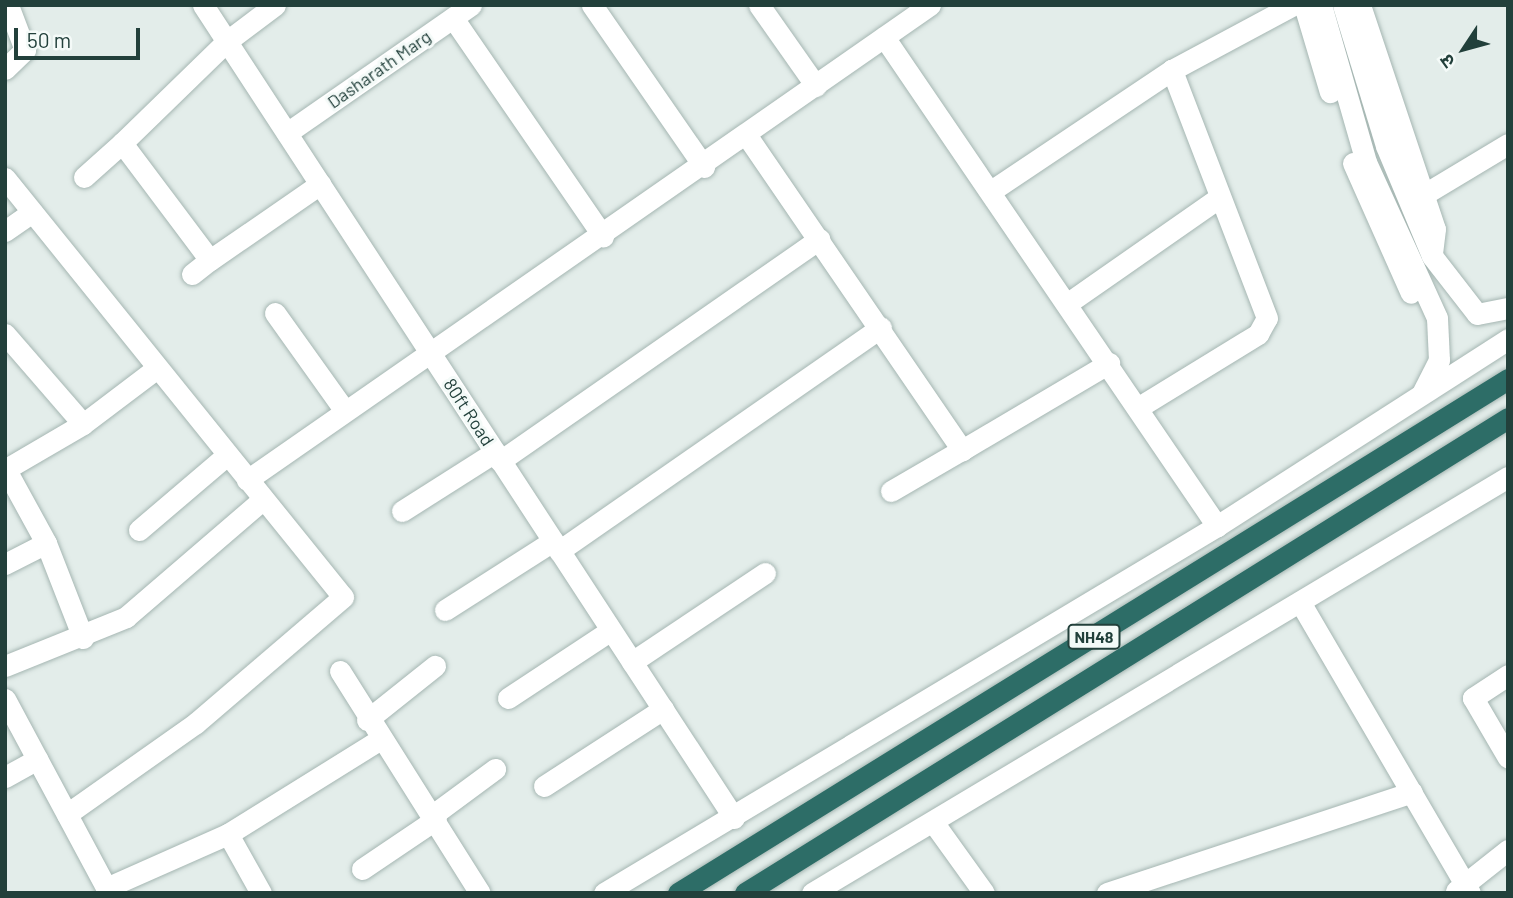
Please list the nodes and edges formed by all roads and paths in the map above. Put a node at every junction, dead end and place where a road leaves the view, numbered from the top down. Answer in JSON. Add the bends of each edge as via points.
{"nodes":[{"id":1,"x":8,"y":5,"type":"edge"},
{"id":2,"x":203,"y":5,"type":"edge"},
{"id":3,"x":275,"y":5,"type":"edge"},
{"id":4,"x":471,"y":5,"type":"edge"},
{"id":5,"x":592,"y":5,"type":"edge"},
{"id":6,"x":759,"y":5,"type":"edge"},
{"id":7,"x":930,"y":5,"type":"edge"},
{"id":8,"x":1293,"y":5,"type":"edge"},
{"id":9,"x":1304,"y":5,"type":"edge"},
{"id":10,"x":1321,"y":5,"type":"edge"},
{"id":11,"x":1343,"y":5,"type":"edge"},
{"id":12,"x":1360,"y":5,"type":"edge"},
{"id":13,"x":453,"y":18,"type":"junction"},
{"id":14,"x":884,"y":37,"type":"junction"},
{"id":15,"x":227,"y":41,"type":"junction"},
{"id":16,"x":5,"y":69,"type":"edge"},
{"id":17,"x":1172,"y":70,"type":"junction"},
{"id":18,"x":816,"y":86,"type":"junction"},
{"id":19,"x":286,"y":133,"type":"junction"},
{"id":20,"x":747,"y":136,"type":"junction"},
{"id":21,"x":122,"y":143,"type":"junction"},
{"id":22,"x":1508,"y":144,"type":"edge"},
{"id":23,"x":704,"y":166,"type":"junction"},
{"id":24,"x":84,"y":177,"type":"dead end"},
{"id":25,"x":5,"y":178,"type":"edge"},
{"id":26,"x":320,"y":184,"type":"junction"},
{"id":27,"x":990,"y":191,"type":"junction"},
{"id":28,"x":1423,"y":195,"type":"junction"},
{"id":29,"x":1220,"y":197,"type":"junction"},
{"id":30,"x":32,"y":212,"type":"junction"},
{"id":31,"x":5,"y":231,"type":"edge"},
{"id":32,"x":603,"y":236,"type":"junction"},
{"id":33,"x":819,"y":239,"type":"junction"},
{"id":34,"x":1432,"y":256,"type":"junction"},
{"id":35,"x":210,"y":260,"type":"junction"},
{"id":36,"x":192,"y":274,"type":"dead end"},
{"id":37,"x":1069,"y":303,"type":"junction"},
{"id":38,"x":1508,"y":308,"type":"edge"},
{"id":39,"x":275,"y":313,"type":"dead end"},
{"id":40,"x":1437,"y":318,"type":"junction"},
{"id":41,"x":881,"y":327,"type":"junction"},
{"id":42,"x":5,"y":334,"type":"edge"},
{"id":43,"x":1508,"y":340,"type":"edge"},
{"id":44,"x":429,"y":351,"type":"junction"},
{"id":45,"x":1109,"y":363,"type":"junction"},
{"id":46,"x":157,"y":368,"type":"junction"},
{"id":47,"x":1508,"y":379,"type":"edge"},
{"id":48,"x":1420,"y":396,"type":"junction"},
{"id":49,"x":1139,"y":407,"type":"junction"},
{"id":50,"x":345,"y":411,"type":"junction"},
{"id":51,"x":1508,"y":418,"type":"edge"},
{"id":52,"x":83,"y":424,"type":"junction"},
{"id":53,"x":965,"y":448,"type":"junction"},
{"id":54,"x":227,"y":455,"type":"junction"},
{"id":55,"x":498,"y":456,"type":"junction"},
{"id":56,"x":1508,"y":477,"type":"edge"},
{"id":57,"x":8,"y":479,"type":"edge"},
{"id":58,"x":247,"y":480,"type":"junction"},
{"id":59,"x":891,"y":491,"type":"dead end"},
{"id":60,"x":261,"y":501,"type":"junction"},
{"id":61,"x":402,"y":511,"type":"dead end"},
{"id":62,"x":1217,"y":526,"type":"junction"},
{"id":63,"x":139,"y":530,"type":"dead end"},
{"id":64,"x":46,"y":543,"type":"junction"},
{"id":65,"x":556,"y":546,"type":"junction"},
{"id":66,"x":5,"y":564,"type":"edge"},
{"id":67,"x":765,"y":573,"type":"dead end"},
{"id":68,"x":1300,"y":601,"type":"junction"},
{"id":69,"x":445,"y":610,"type":"dead end"},
{"id":70,"x":611,"y":630,"type":"junction"},
{"id":71,"x":83,"y":638,"type":"junction"},
{"id":72,"x":632,"y":662,"type":"junction"},
{"id":73,"x":5,"y":666,"type":"edge"},
{"id":74,"x":435,"y":666,"type":"dead end"},
{"id":75,"x":340,"y":671,"type":"dead end"},
{"id":76,"x":1508,"y":675,"type":"edge"},
{"id":77,"x":508,"y":698,"type":"dead end"},
{"id":78,"x":5,"y":699,"type":"edge"},
{"id":79,"x":663,"y":709,"type":"junction"},
{"id":80,"x":368,"y":720,"type":"junction"},
{"id":81,"x":382,"y":738,"type":"junction"},
{"id":82,"x":1508,"y":758,"type":"edge"},
{"id":83,"x":37,"y":759,"type":"junction"},
{"id":84,"x":495,"y":769,"type":"dead end"},
{"id":85,"x":5,"y":777,"type":"edge"},
{"id":86,"x":544,"y":786,"type":"dead end"},
{"id":87,"x":1412,"y":792,"type":"junction"},
{"id":88,"x":67,"y":814,"type":"junction"},
{"id":89,"x":435,"y":817,"type":"junction"},
{"id":90,"x":734,"y":818,"type":"junction"},
{"id":91,"x":933,"y":822,"type":"junction"},
{"id":92,"x":228,"y":834,"type":"junction"},
{"id":93,"x":1508,"y":850,"type":"edge"},
{"id":94,"x":362,"y":869,"type":"dead end"},
{"id":95,"x":1135,"y":888,"type":"edge"},
{"id":96,"x":107,"y":890,"type":"edge"},
{"id":97,"x":1463,"y":890,"type":"edge"},
{"id":98,"x":261,"y":893,"type":"edge"},
{"id":99,"x":480,"y":893,"type":"edge"},
{"id":100,"x":604,"y":893,"type":"edge"},
{"id":101,"x":678,"y":893,"type":"edge"},
{"id":102,"x":745,"y":893,"type":"edge"},
{"id":103,"x":812,"y":893,"type":"edge"},
{"id":104,"x":984,"y":893,"type":"edge"},
{"id":105,"x":1107,"y":893,"type":"edge"}],
"edges":[{"from":1,"to":16,"type":"street","via":[[25,50]]},
{"from":2,"to":15,"type":"street","name":"80ft Road"},
{"from":3,"to":15,"type":"street"},
{"from":4,"to":13,"type":"street","name":"Dasharath Marg"},
{"from":5,"to":23,"type":"street"},
{"from":6,"to":18,"type":"street"},
{"from":7,"to":14,"type":"street"},
{"from":8,"to":17,"type":"street"},
{"from":9,"to":40,"type":"street","via":[[1370,212],[1414,301]]},
{"from":10,"to":40,"type":"street","via":[[1366,162]]},
{"from":11,"to":34,"type":"street","via":[[1386,146]]},
{"from":12,"to":28,"type":"street"},
{"from":13,"to":19,"type":"street","name":"Dasharath Marg"},
{"from":13,"to":32,"type":"street"},
{"from":14,"to":18,"type":"street"},
{"from":14,"to":27,"type":"street"},
{"from":15,"to":19,"type":"street","name":"80ft Road"},
{"from":15,"to":21,"type":"street"},
{"from":17,"to":27,"type":"street"},
{"from":17,"to":29,"type":"street"},
{"from":18,"to":20,"type":"street"},
{"from":19,"to":26,"type":"street","name":"80ft Road"},
{"from":20,"to":23,"type":"street"},
{"from":20,"to":33,"type":"street"},
{"from":21,"to":24,"type":"street"},
{"from":21,"to":35,"type":"street"},
{"from":22,"to":28,"type":"street"},
{"from":23,"to":32,"type":"street"},
{"from":25,"to":30,"type":"street"},
{"from":26,"to":35,"type":"street"},
{"from":26,"to":44,"type":"street","name":"80ft Road"},
{"from":27,"to":37,"type":"street"},
{"from":28,"to":34,"type":"street","via":[[1435,229]]},
{"from":29,"to":37,"type":"street"},
{"from":29,"to":49,"type":"street","via":[[1267,318],[1258,334]]},
{"from":30,"to":31,"type":"street"},
{"from":30,"to":46,"type":"street"},
{"from":32,"to":44,"type":"street"},
{"from":33,"to":41,"type":"street"},
{"from":33,"to":55,"type":"street"},
{"from":34,"to":38,"type":"street","via":[[1477,314]]},
{"from":35,"to":36,"type":"street"},
{"from":37,"to":45,"type":"street"},
{"from":39,"to":50,"type":"street"},
{"from":40,"to":48,"type":"street","via":[[1439,360]]},
{"from":41,"to":53,"type":"street"},
{"from":41,"to":65,"type":"street"},
{"from":42,"to":52,"type":"street"},
{"from":43,"to":48,"type":"street"},
{"from":44,"to":50,"type":"street"},
{"from":44,"to":55,"type":"street","name":"80ft Road"},
{"from":45,"to":49,"type":"street"},
{"from":45,"to":53,"type":"street"},
{"from":46,"to":52,"type":"street"},
{"from":46,"to":54,"type":"street"},
{"from":47,"to":101,"type":"highway","number":"NH48"},
{"from":48,"to":62,"type":"street"},
{"from":49,"to":62,"type":"street"},
{"from":50,"to":58,"type":"street"},
{"from":51,"to":102,"type":"highway","number":"NH48"},
{"from":52,"to":57,"type":"street"},
{"from":53,"to":59,"type":"street"},
{"from":54,"to":58,"type":"street"},
{"from":54,"to":63,"type":"street"},
{"from":55,"to":61,"type":"street"},
{"from":55,"to":65,"type":"street","name":"80ft Road"},
{"from":56,"to":68,"type":"street"},
{"from":57,"to":64,"type":"street"},
{"from":58,"to":60,"type":"street"},
{"from":60,"to":71,"type":"street","via":[[175,581]]},
{"from":60,"to":88,"type":"street","via":[[344,597],[196,723]]},
{"from":62,"to":90,"type":"street"},
{"from":64,"to":66,"type":"street"},
{"from":64,"to":71,"type":"street"},
{"from":65,"to":69,"type":"street"},
{"from":65,"to":70,"type":"street","name":"80ft Road"},
{"from":67,"to":72,"type":"street"},
{"from":68,"to":87,"type":"street"},
{"from":68,"to":91,"type":"street"},
{"from":70,"to":72,"type":"street","name":"80ft Road"},
{"from":70,"to":77,"type":"street"},
{"from":71,"to":73,"type":"street"},
{"from":72,"to":79,"type":"street","name":"80ft Road"},
{"from":74,"to":80,"type":"street"},
{"from":75,"to":80,"type":"street"},
{"from":76,"to":82,"type":"street","via":[[1473,698]]},
{"from":78,"to":83,"type":"street"},
{"from":79,"to":86,"type":"street"},
{"from":79,"to":90,"type":"street","name":"80ft Road"},
{"from":80,"to":81,"type":"street"},
{"from":81,"to":89,"type":"street"},
{"from":81,"to":92,"type":"street"},
{"from":83,"to":85,"type":"street"},
{"from":83,"to":88,"type":"street"},
{"from":84,"to":89,"type":"street"},
{"from":87,"to":95,"type":"street"},
{"from":87,"to":97,"type":"street"},
{"from":88,"to":96,"type":"street"},
{"from":89,"to":94,"type":"street"},
{"from":89,"to":99,"type":"street"},
{"from":90,"to":100,"type":"street"},
{"from":91,"to":103,"type":"street"},
{"from":91,"to":104,"type":"street"},
{"from":92,"to":96,"type":"street"},
{"from":92,"to":98,"type":"street"},
{"from":93,"to":97,"type":"street"},
{"from":95,"to":105,"type":"street"}]}
